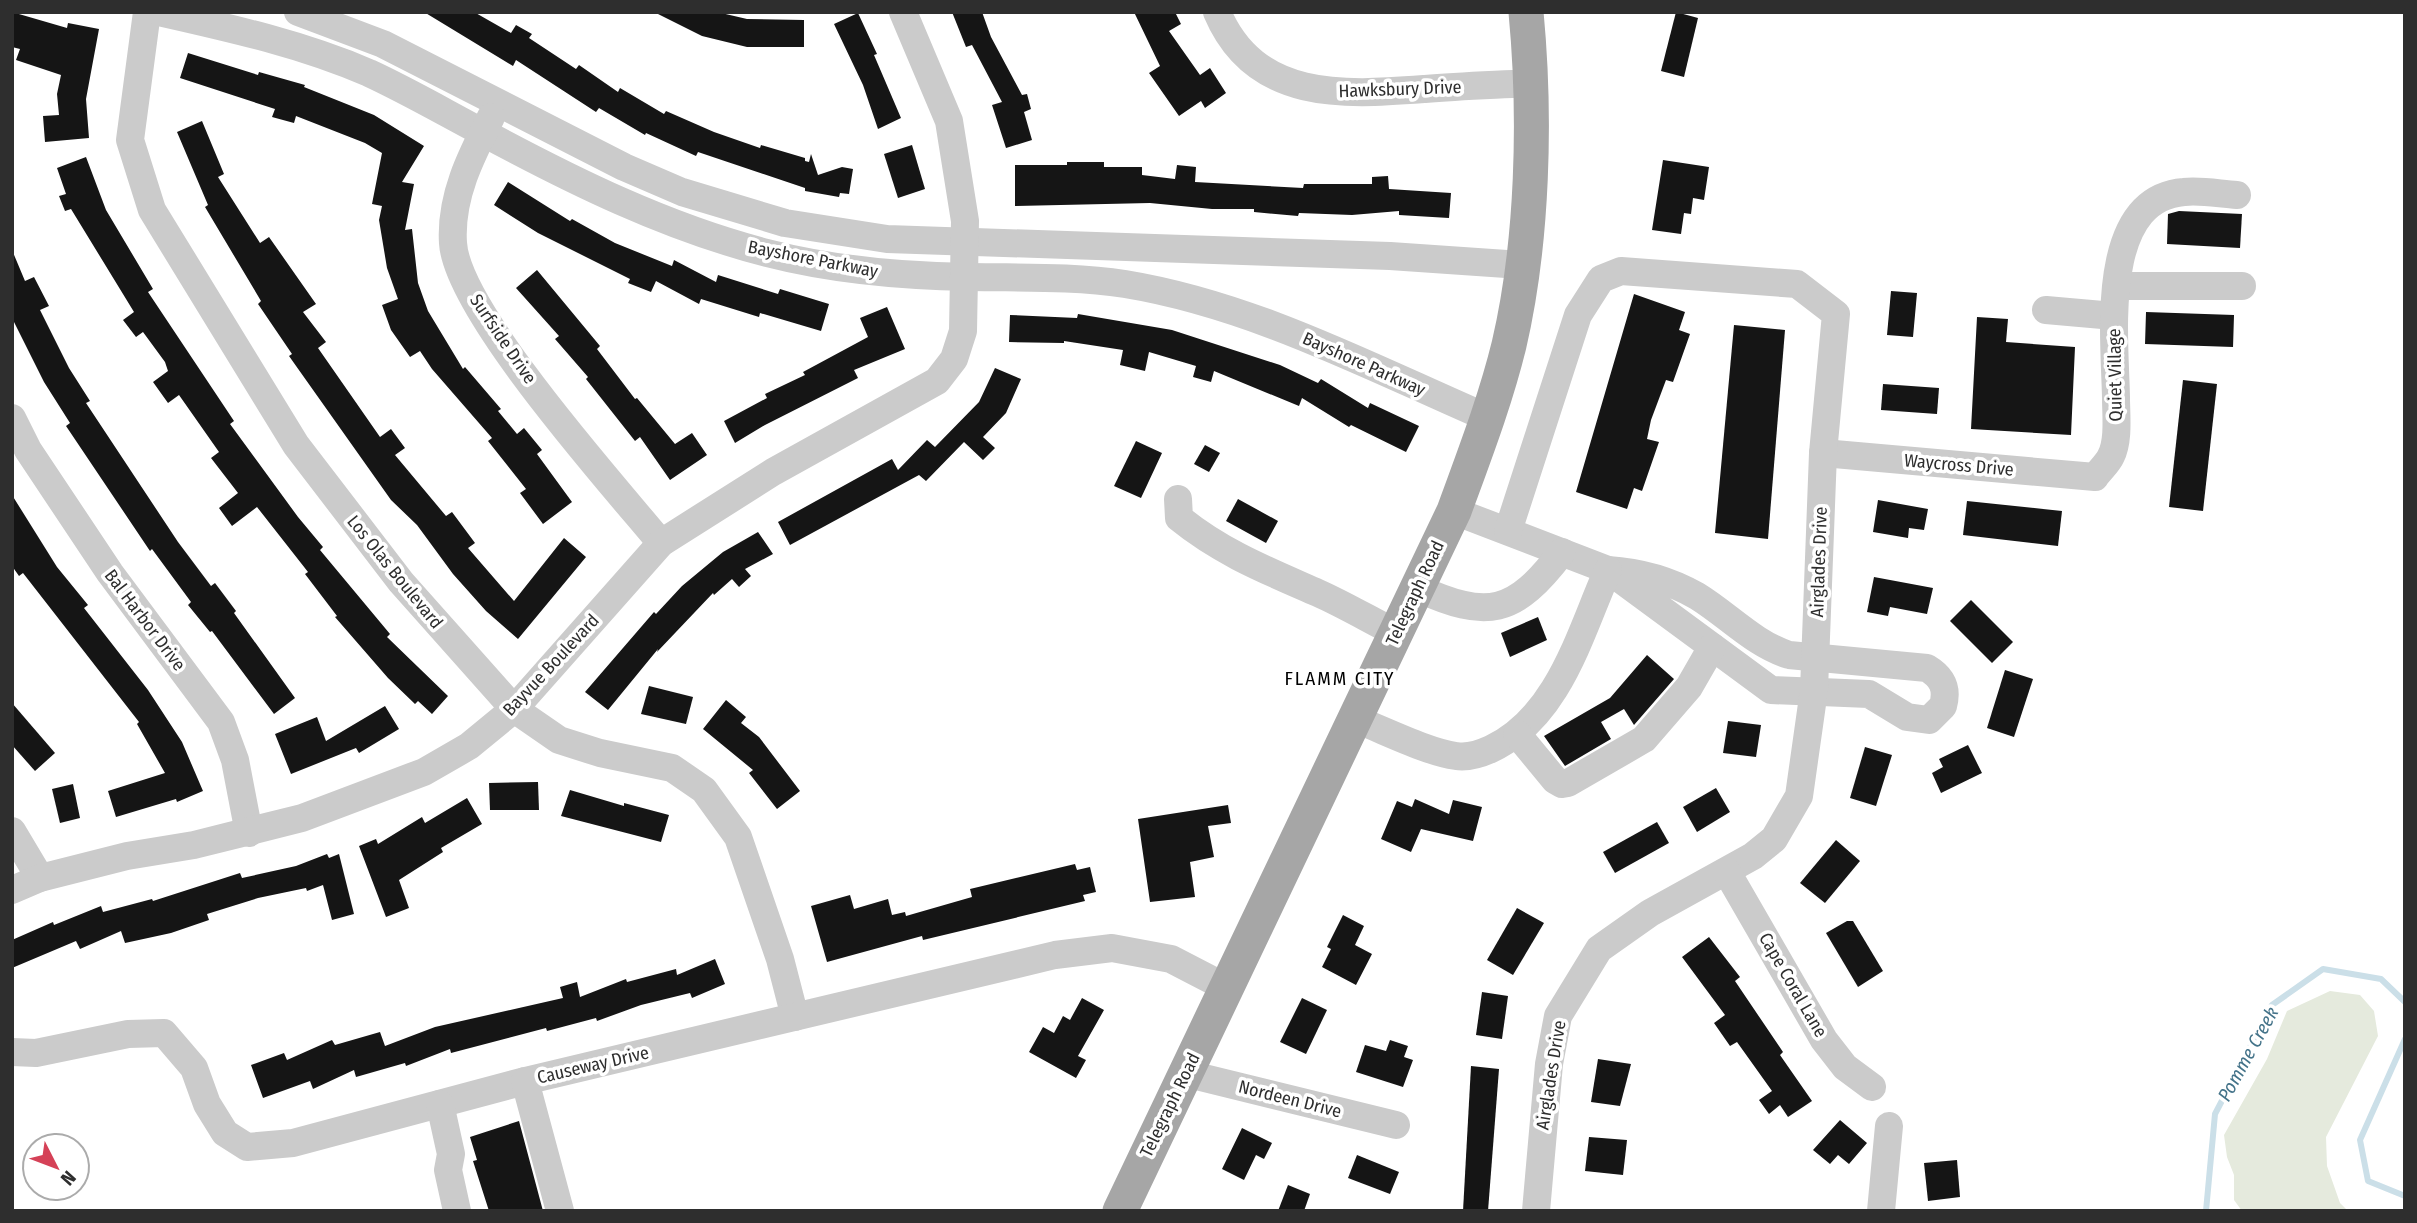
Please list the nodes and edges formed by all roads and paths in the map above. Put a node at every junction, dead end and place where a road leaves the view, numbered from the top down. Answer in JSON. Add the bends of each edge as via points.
{"nodes":[{"id":1,"x":148,"y":12,"type":"edge"},
{"id":2,"x":159,"y":12,"type":"edge"},
{"id":3,"x":298,"y":12,"type":"edge"},
{"id":4,"x":902,"y":12,"type":"edge"},
{"id":5,"x":1217,"y":12,"type":"edge"},
{"id":6,"x":1526,"y":12,"type":"edge"},
{"id":7,"x":1531,"y":83,"type":"junction"},
{"id":8,"x":498,"y":103,"type":"junction"},
{"id":9,"x":483,"y":133,"type":"junction"},
{"id":10,"x":2237,"y":195,"type":"dead end"},
{"id":11,"x":965,"y":243,"type":"junction"},
{"id":12,"x":1521,"y":265,"type":"junction"},
{"id":13,"x":965,"y":277,"type":"junction"},
{"id":14,"x":2118,"y":277,"type":"junction"},
{"id":15,"x":2242,"y":286,"type":"dead end"},
{"id":16,"x":2046,"y":310,"type":"dead end"},
{"id":17,"x":2114,"y":316,"type":"junction"},
{"id":18,"x":12,"y":418,"type":"edge"},
{"id":19,"x":1488,"y":418,"type":"junction"},
{"id":20,"x":1823,"y":453,"type":"junction"},
{"id":21,"x":2095,"y":477,"type":"joint"},
{"id":22,"x":1178,"y":499,"type":"dead end"},
{"id":23,"x":1454,"y":511,"type":"junction"},
{"id":24,"x":1508,"y":531,"type":"junction"},
{"id":25,"x":661,"y":543,"type":"junction"},
{"id":26,"x":1562,"y":552,"type":"junction"},
{"id":27,"x":1608,"y":570,"type":"junction"},
{"id":28,"x":1418,"y":588,"type":"junction"},
{"id":29,"x":1396,"y":633,"type":"junction"},
{"id":30,"x":1712,"y":647,"type":"junction"},
{"id":31,"x":1815,"y":655,"type":"junction"},
{"id":32,"x":1814,"y":690,"type":"junction"},
{"id":33,"x":514,"y":709,"type":"junction"},
{"id":34,"x":1355,"y":719,"type":"junction"},
{"id":35,"x":1517,"y":734,"type":"junction"},
{"id":36,"x":12,"y":831,"type":"edge"},
{"id":37,"x":248,"y":832,"type":"junction"},
{"id":38,"x":1727,"y":872,"type":"junction"},
{"id":39,"x":40,"y":878,"type":"junction"},
{"id":40,"x":12,"y":890,"type":"edge"},
{"id":41,"x":1227,"y":988,"type":"junction"},
{"id":42,"x":795,"y":1017,"type":"junction"},
{"id":43,"x":12,"y":1052,"type":"edge"},
{"id":44,"x":1184,"y":1073,"type":"junction"},
{"id":45,"x":525,"y":1081,"type":"junction"},
{"id":46,"x":1871,"y":1087,"type":"dead end"},
{"id":47,"x":440,"y":1104,"type":"junction"},
{"id":48,"x":1396,"y":1125,"type":"dead end"},
{"id":49,"x":1889,"y":1126,"type":"dead end"},
{"id":50,"x":457,"y":1211,"type":"edge"},
{"id":51,"x":559,"y":1211,"type":"edge"},
{"id":52,"x":1120,"y":1211,"type":"edge"},
{"id":53,"x":1536,"y":1211,"type":"edge"},
{"id":54,"x":1881,"y":1211,"type":"edge"}],
"edges":[{"from":1,"to":33,"type":"street","name":"Los Olas Boulevard","via":[[130,141],[152,210],[296,445],[401,582]]},
{"from":2,"to":9,"type":"street","name":"Bayshore Parkway","via":[[315,52],[370,74]]},
{"from":3,"to":8,"type":"street","name":"Bayshore Parkway","via":[[383,44]]},
{"from":4,"to":11,"type":"street","name":"Bayvue Boulevard","via":[[949,121],[963,200]]},
{"from":5,"to":7,"type":"street","name":"Hawksbury Drive","via":[[1254,62],[1274,76],[1318,91]]},
{"from":6,"to":7,"type":"main road","name":"Telegraph Road"},
{"from":7,"to":12,"type":"main road","name":"Telegraph Road","via":[[1530,181]]},
{"from":8,"to":9,"type":"street","name":"Surfside Drive"},
{"from":8,"to":11,"type":"street","name":"Bayshore Parkway","via":[[624,167],[732,208],[837,232]]},
{"from":9,"to":13,"type":"street","name":"Bayshore Parkway","via":[[639,211],[736,244],[875,272]]},
{"from":9,"to":25,"type":"street","name":"Surfside Drive","via":[[463,174],[455,212],[453,244],[468,286],[490,326],[535,387]]},
{"from":10,"to":14,"type":"street","name":"Quiet Village","via":[[2182,192],[2145,205],[2125,239]]},
{"from":11,"to":12,"type":"street","name":"Bayshore Parkway","via":[[1390,256]]},
{"from":11,"to":13,"type":"street","name":"Bayvue Boulevard"},
{"from":12,"to":19,"type":"main road","name":"Telegraph Road","via":[[1510,342]]},
{"from":13,"to":19,"type":"street","name":"Bayshore Parkway","via":[[1121,283],[1180,295],[1289,331]]},
{"from":13,"to":25,"type":"street","name":"Bayvue Boulevard","via":[[963,331],[954,359],[937,381],[773,472]]},
{"from":14,"to":15,"type":"street"},
{"from":14,"to":17,"type":"street","name":"Quiet Village"},
{"from":16,"to":17,"type":"street"},
{"from":17,"to":21,"type":"street","name":"Quiet Village","via":[[2117,425],[2112,454]]},
{"from":18,"to":37,"type":"street","name":"Bal Harbor Drive","via":[[28,450],[110,573],[221,722],[235,760]]},
{"from":19,"to":23,"type":"main road","name":"Telegraph Road"},
{"from":20,"to":21,"type":"street","name":"Waycross Drive"},
{"from":20,"to":24,"type":"street","name":"Airglades Drive","via":[[1836,314],[1797,284],[1620,271],[1601,279],[1578,315]]},
{"from":20,"to":31,"type":"street","name":"Airglades Drive"},
{"from":22,"to":29,"type":"street","via":[[1179,518],[1207,541]]},
{"from":23,"to":24,"type":"street"},
{"from":23,"to":28,"type":"main road","name":"Telegraph Road"},
{"from":24,"to":26,"type":"street"},
{"from":25,"to":33,"type":"street","name":"Bayvue Boulevard"},
{"from":26,"to":27,"type":"street"},
{"from":26,"to":28,"type":"street","via":[[1536,586],[1512,600],[1480,609],[1454,605]]},
{"from":27,"to":30,"type":"street"},
{"from":27,"to":31,"type":"street","via":[[1634,572],[1697,596],[1770,649]]},
{"from":27,"to":35,"type":"street","via":[[1558,683]]},
{"from":28,"to":29,"type":"main road","name":"Telegraph Road"},
{"from":29,"to":34,"type":"main road","name":"Telegraph Road"},
{"from":30,"to":32,"type":"street","via":[[1771,690]]},
{"from":30,"to":35,"type":"street","via":[[1689,687],[1644,739],[1568,783],[1555,780]]},
{"from":31,"to":32,"type":"street","name":"Airglades Drive"},
{"from":31,"to":32,"type":"street","via":[[1927,668],[1944,685],[1946,696],[1937,714],[1916,721],[1869,694]]},
{"from":32,"to":38,"type":"street","name":"Airglades Drive","via":[[1799,796],[1774,839]]},
{"from":33,"to":37,"type":"street","name":"Bayvue Boulevard","via":[[469,746],[424,772]]},
{"from":33,"to":42,"type":"street","name":"Los Olas Boulevard","via":[[559,740],[672,768],[704,790],[738,837]]},
{"from":34,"to":35,"type":"street","via":[[1456,757],[1478,755]]},
{"from":34,"to":41,"type":"main road","name":"Telegraph Road"},
{"from":36,"to":39,"type":"street"},
{"from":37,"to":39,"type":"street","name":"Bayvue Boulevard"},
{"from":38,"to":46,"type":"street","name":"Cape Coral Lane","via":[[1824,1040],[1845,1067]]},
{"from":38,"to":53,"type":"street","name":"Airglades Drive","via":[[1650,913],[1599,948],[1558,1016],[1549,1064]]},
{"from":39,"to":40,"type":"street","name":"Bayvue Boulevard"},
{"from":41,"to":42,"type":"street","name":"Causeway Drive","via":[[1171,959],[1112,948],[1055,956]]},
{"from":41,"to":44,"type":"main road","name":"Telegraph Road"},
{"from":42,"to":45,"type":"street","name":"Causeway Drive"},
{"from":43,"to":47,"type":"street","name":"Causeway Drive","via":[[36,1053],[128,1034],[163,1033],[194,1068],[207,1104],[225,1133],[247,1147],[293,1143]]},
{"from":44,"to":48,"type":"street","name":"Nordeen Drive"},
{"from":44,"to":52,"type":"main road","name":"Telegraph Road"},
{"from":45,"to":47,"type":"street","name":"Causeway Drive"},
{"from":45,"to":51,"type":"street"},
{"from":47,"to":50,"type":"street"},
{"from":49,"to":54,"type":"street"}]}
